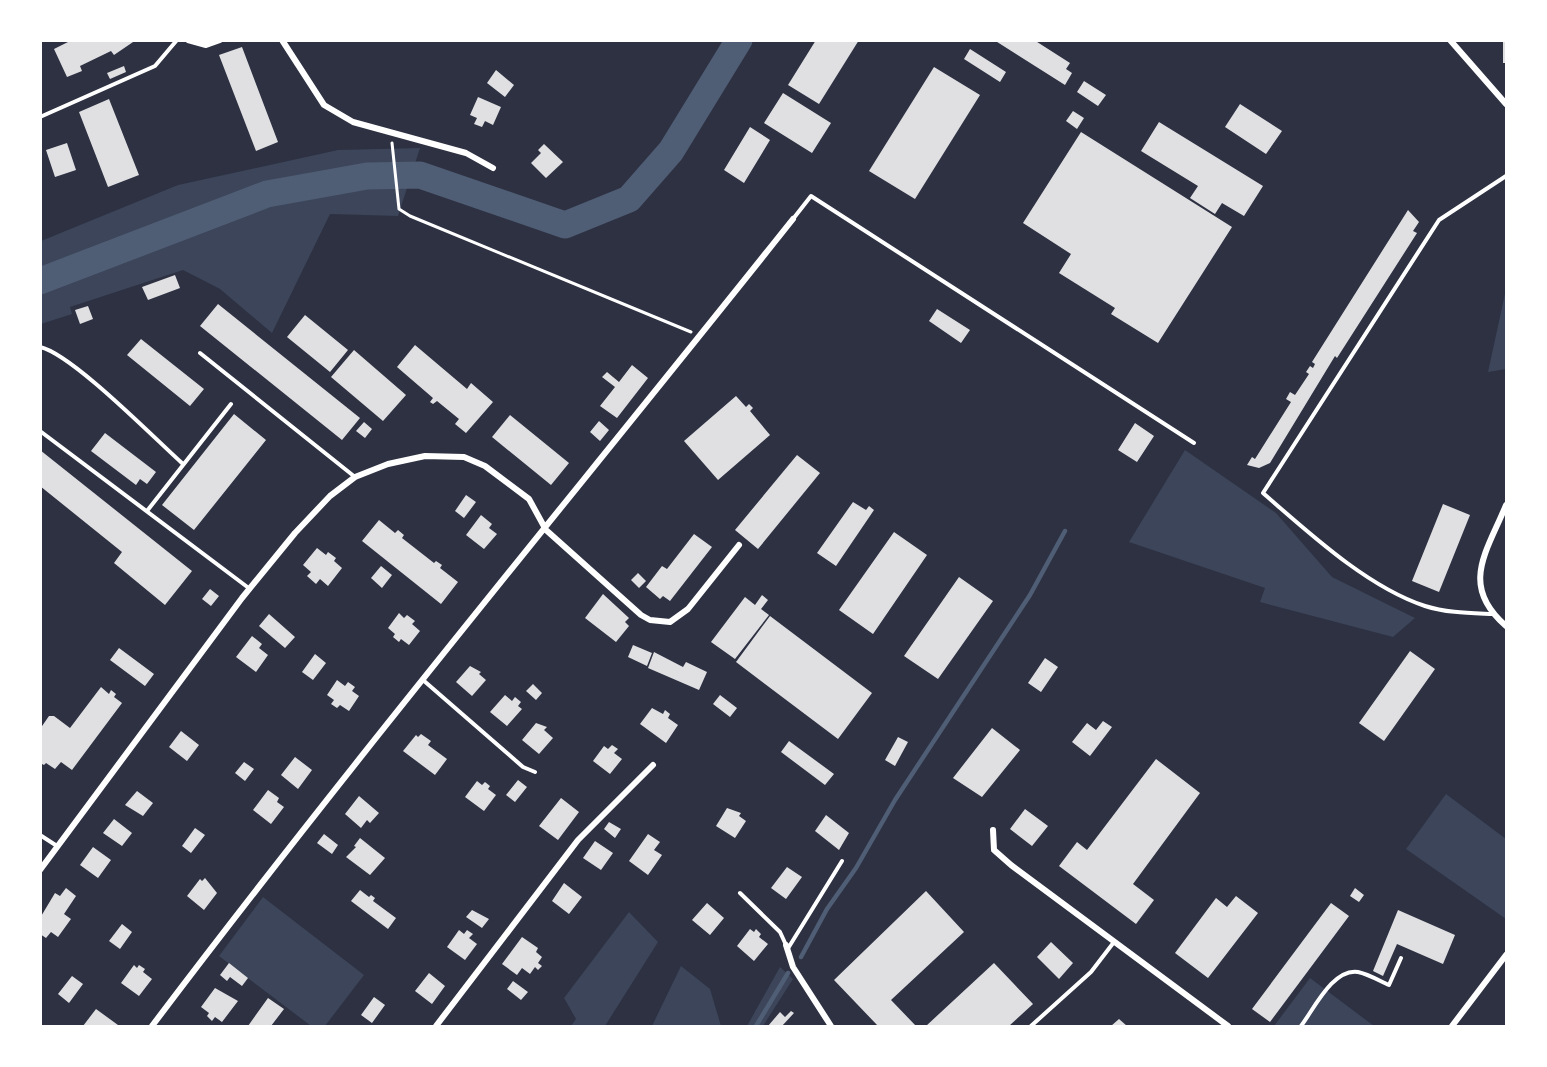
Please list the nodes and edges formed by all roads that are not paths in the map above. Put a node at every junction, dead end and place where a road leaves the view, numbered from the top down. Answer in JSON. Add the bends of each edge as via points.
{"nodes":[{"id":1,"x":177,"y":40,"type":"edge"},
{"id":2,"x":188,"y":40,"type":"edge"},
{"id":3,"x":220,"y":40,"type":"edge"},
{"id":4,"x":282,"y":40,"type":"edge"},
{"id":5,"x":1450,"y":40,"type":"edge"},
{"id":6,"x":1506,"y":105,"type":"edge"},
{"id":7,"x":40,"y":117,"type":"edge"},
{"id":8,"x":493,"y":168,"type":"dead end"},
{"id":9,"x":1506,"y":176,"type":"edge"},
{"id":10,"x":793,"y":219,"type":"joint"},
{"id":11,"x":40,"y":347,"type":"edge"},
{"id":12,"x":200,"y":353,"type":"dead end"},
{"id":13,"x":231,"y":404,"type":"dead end"},
{"id":14,"x":40,"y":431,"type":"edge"},
{"id":15,"x":1194,"y":443,"type":"dead end"},
{"id":16,"x":183,"y":464,"type":"junction"},
{"id":17,"x":355,"y":477,"type":"junction"},
{"id":18,"x":1506,"y":505,"type":"edge"},
{"id":19,"x":147,"y":511,"type":"junction"},
{"id":20,"x":546,"y":530,"type":"junction"},
{"id":21,"x":739,"y":545,"type":"dead end"},
{"id":22,"x":250,"y":589,"type":"junction"},
{"id":23,"x":1493,"y":614,"type":"junction"},
{"id":24,"x":1506,"y":626,"type":"edge"},
{"id":25,"x":422,"y":680,"type":"junction"},
{"id":26,"x":653,"y":765,"type":"dead end"},
{"id":27,"x":535,"y":772,"type":"dead end"},
{"id":28,"x":993,"y":830,"type":"dead end"},
{"id":29,"x":40,"y":835,"type":"edge"},
{"id":30,"x":58,"y":847,"type":"junction"},
{"id":31,"x":842,"y":861,"type":"dead end"},
{"id":32,"x":42,"y":865,"type":"edge"},
{"id":33,"x":740,"y":893,"type":"dead end"},
{"id":34,"x":1114,"y":942,"type":"junction"},
{"id":35,"x":786,"y":947,"type":"junction"},
{"id":36,"x":1506,"y":955,"type":"edge"},
{"id":37,"x":1401,"y":958,"type":"dead end"},
{"id":38,"x":152,"y":1026,"type":"edge"},
{"id":39,"x":436,"y":1026,"type":"edge"},
{"id":40,"x":831,"y":1026,"type":"edge"},
{"id":41,"x":1031,"y":1026,"type":"edge"},
{"id":42,"x":1228,"y":1026,"type":"edge"},
{"id":43,"x":1301,"y":1026,"type":"edge"},
{"id":44,"x":1452,"y":1026,"type":"edge"}],
"edges":[{"from":1,"to":7,"type":"lane","via":[[155,66]]},
{"from":2,"to":3,"type":"street","via":[[206,45]]},
{"from":4,"to":8,"type":"street","via":[[324,105],[353,122],[466,153]]},
{"from":5,"to":6,"type":"street"},
{"from":9,"to":23,"type":"lane","via":[[1439,220],[1263,493],[1341,556],[1398,595],[1450,611]]},
{"from":10,"to":15,"type":"lane","via":[[811,196]]},
{"from":10,"to":20,"type":"street"},
{"from":11,"to":16,"type":"lane","via":[[56,353],[97,386]]},
{"from":12,"to":17,"type":"lane"},
{"from":13,"to":16,"type":"lane"},
{"from":14,"to":19,"type":"lane"},
{"from":16,"to":19,"type":"lane"},
{"from":17,"to":20,"type":"street","via":[[425,456],[464,457],[485,466],[529,499]]},
{"from":17,"to":22,"type":"street","via":[[330,496]]},
{"from":18,"to":23,"type":"street","via":[[1479,573],[1484,601]]},
{"from":19,"to":22,"type":"lane"},
{"from":20,"to":21,"type":"street","via":[[641,615],[662,622],[670,622],[688,609]]},
{"from":20,"to":25,"type":"street"},
{"from":22,"to":30,"type":"street"},
{"from":23,"to":24,"type":"street"},
{"from":25,"to":27,"type":"lane","via":[[523,767]]},
{"from":25,"to":38,"type":"street","via":[[292,840]]},
{"from":26,"to":39,"type":"street","via":[[578,840]]},
{"from":28,"to":34,"type":"street","via":[[994,850]]},
{"from":29,"to":30,"type":"lane"},
{"from":30,"to":32,"type":"street"},
{"from":31,"to":35,"type":"lane"},
{"from":33,"to":35,"type":"lane","via":[[780,932]]},
{"from":34,"to":41,"type":"lane","via":[[1091,972]]},
{"from":34,"to":42,"type":"street"},
{"from":35,"to":40,"type":"street","via":[[793,967]]},
{"from":36,"to":44,"type":"street"},
{"from":37,"to":43,"type":"lane","via":[[1389,985],[1359,972],[1336,979]]}]}
